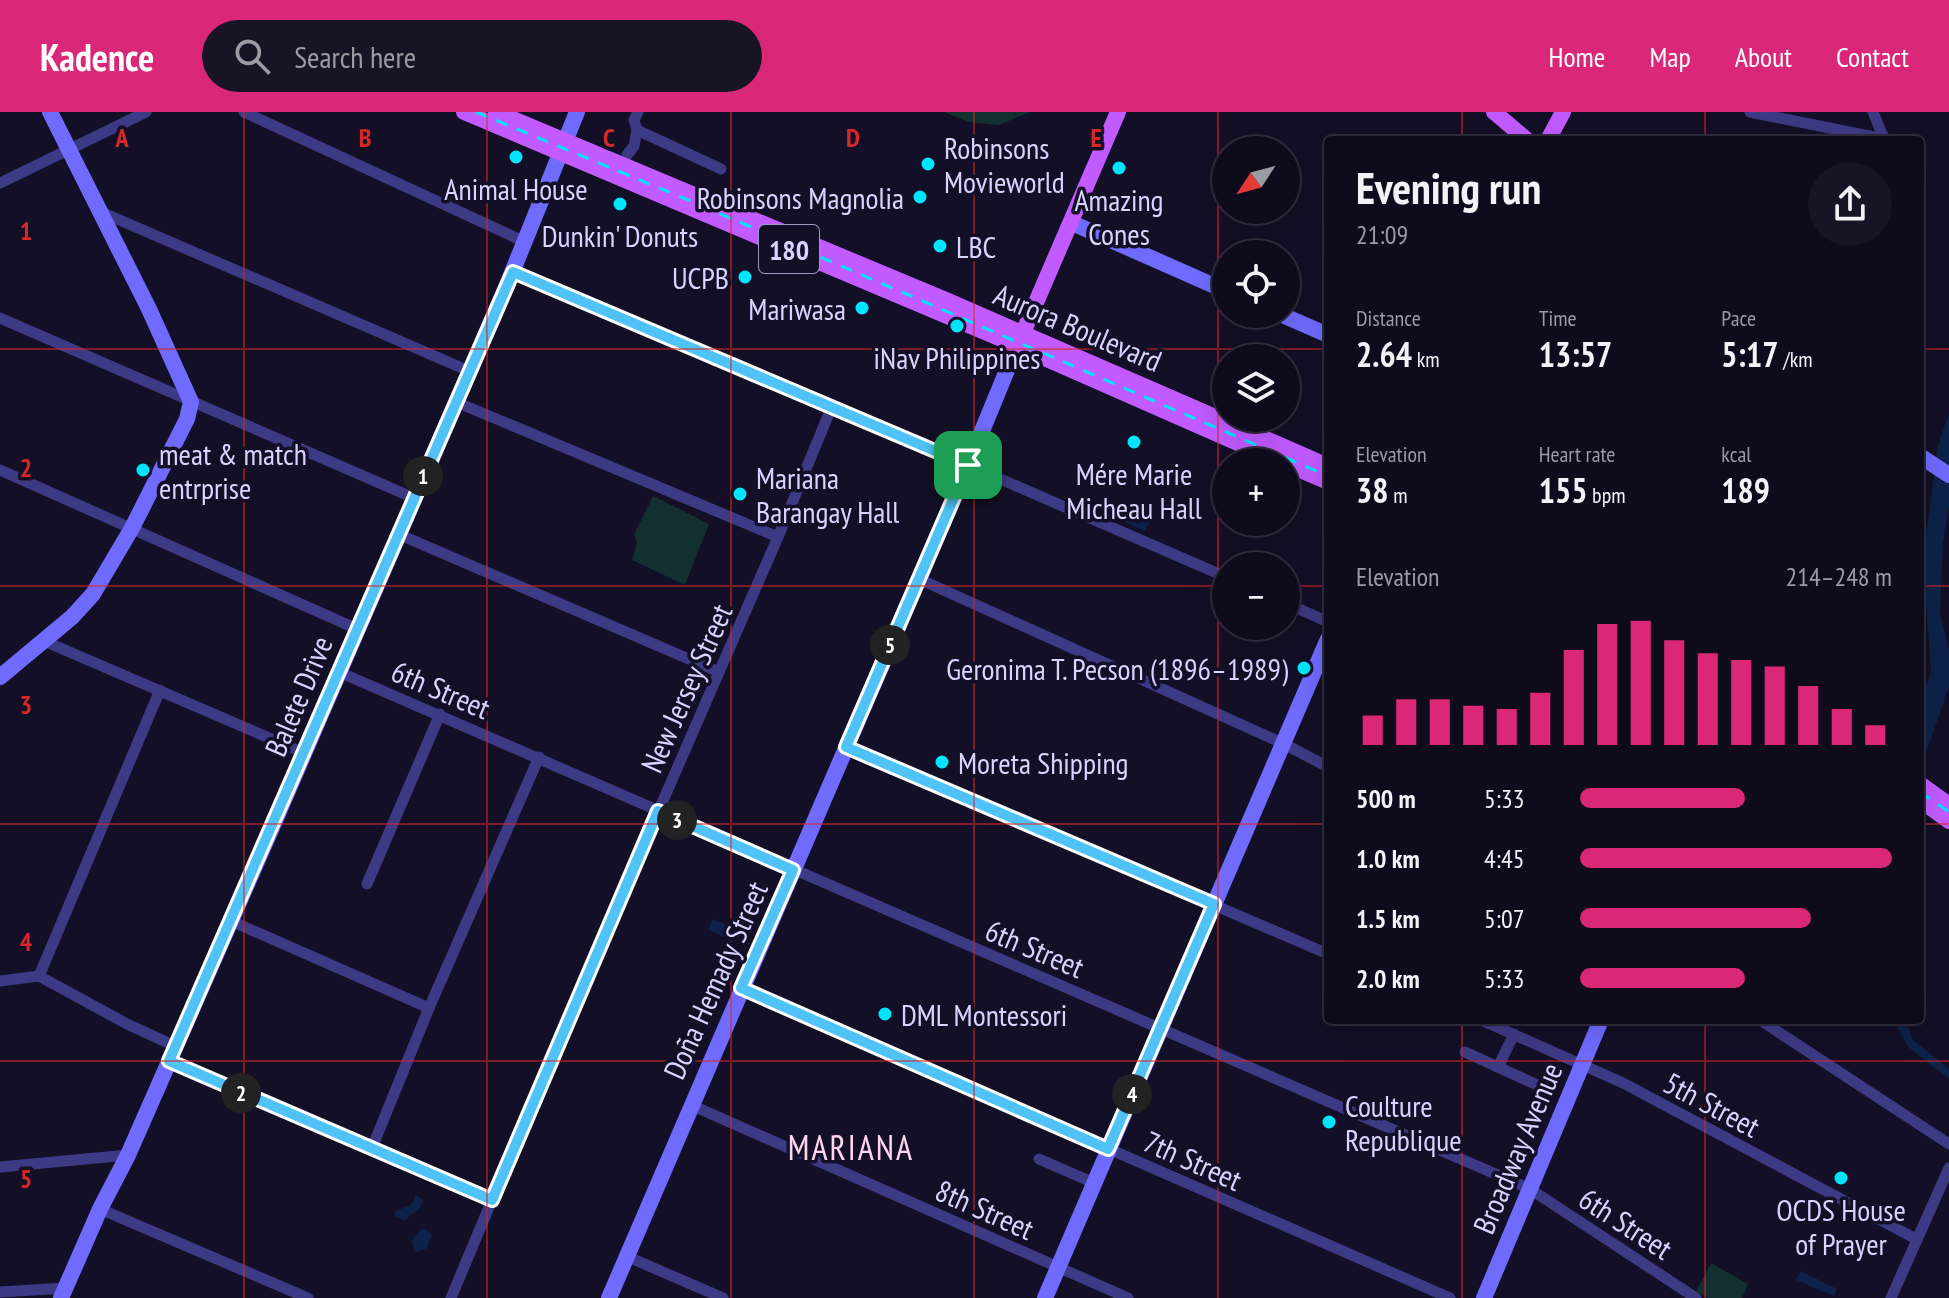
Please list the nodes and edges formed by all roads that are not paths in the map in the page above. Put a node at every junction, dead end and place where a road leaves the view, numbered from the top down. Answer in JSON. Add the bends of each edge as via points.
{"nodes":[{"id":1,"x":50,"y":112,"type":"edge"},
{"id":2,"x":146,"y":112,"type":"edge"},
{"id":3,"x":244,"y":112,"type":"edge"},
{"id":4,"x":464,"y":112,"type":"edge"},
{"id":5,"x":496,"y":112,"type":"edge"},
{"id":6,"x":577,"y":112,"type":"edge"},
{"id":7,"x":638,"y":112,"type":"edge"},
{"id":8,"x":1118,"y":112,"type":"edge"},
{"id":9,"x":1494,"y":112,"type":"edge"},
{"id":10,"x":1563,"y":112,"type":"edge"},
{"id":11,"x":1750,"y":112,"type":"edge"},
{"id":12,"x":1873,"y":112,"type":"edge"},
{"id":13,"x":635,"y":136,"type":"junction"},
{"id":14,"x":1522,"y":136,"type":"edge"},
{"id":15,"x":1550,"y":136,"type":"edge"},
{"id":16,"x":1869,"y":136,"type":"edge"},
{"id":17,"x":1883,"y":136,"type":"edge"},
{"id":18,"x":563,"y":147,"type":"junction"},
{"id":19,"x":68,"y":150,"type":"junction"},
{"id":20,"x":625,"y":160,"type":"junction"},
{"id":21,"x":721,"y":169,"type":"dead end"},
{"id":22,"x":0,"y":183,"type":"edge"},
{"id":23,"x":101,"y":212,"type":"junction"},
{"id":24,"x":1072,"y":223,"type":"junction"},
{"id":25,"x":525,"y":242,"type":"junction"},
{"id":26,"x":513,"y":272,"type":"junction"},
{"id":27,"x":1212,"y":285,"type":"edge"},
{"id":28,"x":0,"y":318,"type":"edge"},
{"id":29,"x":1300,"y":323,"type":"edge"},
{"id":30,"x":1324,"y":333,"type":"edge"},
{"id":31,"x":1020,"y":340,"type":"junction"},
{"id":32,"x":469,"y":371,"type":"junction"},
{"id":33,"x":191,"y":402,"type":"junction"},
{"id":34,"x":456,"y":402,"type":"junction"},
{"id":35,"x":832,"y":406,"type":"junction"},
{"id":36,"x":1252,"y":448,"type":"edge"},
{"id":37,"x":1924,"y":459,"type":"edge"},
{"id":38,"x":1324,"y":464,"type":"edge"},
{"id":39,"x":968,"y":465,"type":"junction"},
{"id":40,"x":0,"y":470,"type":"edge"},
{"id":41,"x":1300,"y":470,"type":"edge"},
{"id":42,"x":1943,"y":472,"type":"edge"},
{"id":43,"x":1324,"y":480,"type":"edge"},
{"id":44,"x":414,"y":498,"type":"junction"},
{"id":45,"x":132,"y":528,"type":"junction"},
{"id":46,"x":398,"y":534,"type":"junction"},
{"id":47,"x":778,"y":537,"type":"junction"},
{"id":48,"x":1212,"y":571,"type":"edge"},
{"id":49,"x":919,"y":579,"type":"junction"},
{"id":50,"x":1300,"y":609,"type":"edge"},
{"id":51,"x":1324,"y":620,"type":"edge"},
{"id":52,"x":357,"y":629,"type":"junction"},
{"id":53,"x":44,"y":641,"type":"junction"},
{"id":54,"x":1324,"y":648,"type":"edge"},
{"id":55,"x":339,"y":672,"type":"junction"},
{"id":56,"x":719,"y":672,"type":"junction"},
{"id":57,"x":0,"y":677,"type":"edge"},
{"id":58,"x":160,"y":690,"type":"junction"},
{"id":59,"x":440,"y":714,"type":"junction"},
{"id":60,"x":1282,"y":743,"type":"junction"},
{"id":61,"x":846,"y":747,"type":"junction"},
{"id":62,"x":304,"y":753,"type":"junction"},
{"id":63,"x":539,"y":757,"type":"junction"},
{"id":64,"x":1324,"y":765,"type":"edge"},
{"id":65,"x":1924,"y":787,"type":"edge"},
{"id":66,"x":1924,"y":803,"type":"edge"},
{"id":67,"x":1949,"y":805,"type":"edge"},
{"id":68,"x":658,"y":811,"type":"junction"},
{"id":69,"x":1949,"y":821,"type":"edge"},
{"id":70,"x":793,"y":870,"type":"junction"},
{"id":71,"x":367,"y":884,"type":"dead end"},
{"id":72,"x":1214,"y":904,"type":"junction"},
{"id":73,"x":231,"y":921,"type":"junction"},
{"id":74,"x":1324,"y":952,"type":"edge"},
{"id":75,"x":39,"y":976,"type":"junction"},
{"id":76,"x":0,"y":981,"type":"edge"},
{"id":77,"x":741,"y":988,"type":"junction"},
{"id":78,"x":429,"y":1008,"type":"junction"},
{"id":79,"x":1490,"y":1024,"type":"edge"},
{"id":80,"x":1599,"y":1024,"type":"edge"},
{"id":81,"x":1770,"y":1024,"type":"edge"},
{"id":82,"x":1161,"y":1028,"type":"junction"},
{"id":83,"x":1514,"y":1034,"type":"junction"},
{"id":84,"x":1465,"y":1052,"type":"dead end"},
{"id":85,"x":172,"y":1054,"type":"junction"},
{"id":86,"x":1583,"y":1064,"type":"junction"},
{"id":87,"x":1498,"y":1067,"type":"junction"},
{"id":88,"x":1546,"y":1089,"type":"dead end"},
{"id":89,"x":691,"y":1105,"type":"junction"},
{"id":90,"x":1949,"y":1144,"type":"edge"},
{"id":91,"x":372,"y":1148,"type":"junction"},
{"id":92,"x":1108,"y":1149,"type":"junction"},
{"id":93,"x":128,"y":1155,"type":"junction"},
{"id":94,"x":1039,"y":1159,"type":"dead end"},
{"id":95,"x":0,"y":1167,"type":"edge"},
{"id":96,"x":1949,"y":1168,"type":"edge"},
{"id":97,"x":1094,"y":1183,"type":"junction"},
{"id":98,"x":1530,"y":1189,"type":"junction"},
{"id":99,"x":492,"y":1200,"type":"junction"},
{"id":100,"x":100,"y":1209,"type":"junction"},
{"id":101,"x":1916,"y":1239,"type":"junction"},
{"id":102,"x":626,"y":1256,"type":"junction"},
{"id":103,"x":1058,"y":1268,"type":"junction"},
{"id":104,"x":0,"y":1292,"type":"edge"},
{"id":105,"x":64,"y":1293,"type":"edge"},
{"id":106,"x":308,"y":1298,"type":"edge"},
{"id":107,"x":451,"y":1298,"type":"edge"},
{"id":108,"x":609,"y":1298,"type":"edge"},
{"id":109,"x":723,"y":1298,"type":"edge"},
{"id":110,"x":1045,"y":1298,"type":"edge"},
{"id":111,"x":1128,"y":1298,"type":"edge"},
{"id":112,"x":1450,"y":1298,"type":"edge"},
{"id":113,"x":1484,"y":1298,"type":"edge"},
{"id":114,"x":1696,"y":1298,"type":"edge"},
{"id":115,"x":1891,"y":1298,"type":"edge"}],
"edges":[{"from":1,"to":19,"type":"street"},
{"from":2,"to":19,"type":"street"},
{"from":3,"to":25,"type":"street"},
{"from":4,"to":18,"type":"main road","name":"Aurora Boulevard","number":"180"},
{"from":5,"to":18,"type":"main road","name":"Aurora Boulevard","number":"180"},
{"from":6,"to":18,"type":"street","name":"Balete Drive"},
{"from":7,"to":13,"type":"street"},
{"from":8,"to":24,"type":"main road","name":"Doña Hemady Street"},
{"from":9,"to":14,"type":"main road"},
{"from":10,"to":15,"type":"main road"},
{"from":11,"to":16,"type":"street"},
{"from":12,"to":17,"type":"street"},
{"from":13,"to":20,"type":"street"},
{"from":13,"to":21,"type":"street"},
{"from":18,"to":20,"type":"main road","name":"Aurora Boulevard","number":"180"},
{"from":18,"to":25,"type":"street","name":"Balete Drive"},
{"from":18,"to":31,"type":"main road","name":"Aurora Boulevard","number":"180"},
{"from":19,"to":22,"type":"street"},
{"from":19,"to":23,"type":"street"},
{"from":20,"to":31,"type":"main road","name":"Aurora Boulevard","number":"180"},
{"from":23,"to":32,"type":"street"},
{"from":23,"to":33,"type":"street"},
{"from":24,"to":27,"type":"street"},
{"from":24,"to":31,"type":"main road","name":"Doña Hemady Street"},
{"from":25,"to":26,"type":"street","name":"Balete Drive"},
{"from":26,"to":32,"type":"street","name":"Balete Drive"},
{"from":26,"to":35,"type":"street"},
{"from":28,"to":33,"type":"street"},
{"from":29,"to":30,"type":"street"},
{"from":31,"to":36,"type":"main road","name":"Aurora Boulevard","number":"180"},
{"from":31,"to":38,"type":"main road","name":"Aurora Boulevard","number":"180"},
{"from":31,"to":39,"type":"street","name":"Doña Hemady Street"},
{"from":32,"to":34,"type":"street","name":"Balete Drive"},
{"from":33,"to":44,"type":"street"},
{"from":33,"to":45,"type":"street"},
{"from":34,"to":44,"type":"street","name":"Balete Drive"},
{"from":34,"to":47,"type":"street"},
{"from":35,"to":39,"type":"street"},
{"from":35,"to":47,"type":"street","name":"New Jersey Street"},
{"from":37,"to":42,"type":"street"},
{"from":39,"to":48,"type":"street"},
{"from":39,"to":49,"type":"street","name":"Doña Hemady Street"},
{"from":40,"to":45,"type":"street"},
{"from":41,"to":43,"type":"main road","name":"Aurora Boulevard","number":"180"},
{"from":44,"to":46,"type":"street","name":"Balete Drive"},
{"from":45,"to":52,"type":"street"},
{"from":45,"to":53,"type":"street","via":[[93,594]]},
{"from":46,"to":52,"type":"street","name":"Balete Drive"},
{"from":46,"to":56,"type":"street"},
{"from":47,"to":56,"type":"street","name":"New Jersey Street"},
{"from":49,"to":60,"type":"street"},
{"from":49,"to":61,"type":"street","name":"Doña Hemady Street"},
{"from":50,"to":51,"type":"street"},
{"from":52,"to":55,"type":"street","name":"Balete Drive"},
{"from":53,"to":57,"type":"street"},
{"from":53,"to":58,"type":"street"},
{"from":54,"to":60,"type":"street"},
{"from":55,"to":59,"type":"street","name":"6th Street"},
{"from":55,"to":62,"type":"street","name":"Balete Drive"},
{"from":56,"to":68,"type":"street","name":"New Jersey Street"},
{"from":58,"to":62,"type":"street"},
{"from":58,"to":75,"type":"street"},
{"from":59,"to":63,"type":"street","name":"6th Street"},
{"from":59,"to":71,"type":"street"},
{"from":60,"to":64,"type":"street"},
{"from":60,"to":72,"type":"street"},
{"from":61,"to":70,"type":"street","name":"Doña Hemady Street"},
{"from":61,"to":72,"type":"street"},
{"from":62,"to":73,"type":"street","name":"Balete Drive"},
{"from":63,"to":68,"type":"street","name":"6th Street"},
{"from":63,"to":78,"type":"street"},
{"from":65,"to":67,"type":"main road"},
{"from":66,"to":69,"type":"main road"},
{"from":68,"to":70,"type":"street","name":"6th Street"},
{"from":68,"to":99,"type":"street","name":"New Jersey Street"},
{"from":70,"to":77,"type":"street","name":"Doña Hemady Street"},
{"from":70,"to":82,"type":"street","name":"6th Street"},
{"from":72,"to":74,"type":"street"},
{"from":72,"to":82,"type":"street"},
{"from":73,"to":78,"type":"street"},
{"from":73,"to":85,"type":"street","name":"Balete Drive"},
{"from":75,"to":76,"type":"street"},
{"from":75,"to":85,"type":"street"},
{"from":77,"to":89,"type":"street","name":"Doña Hemady Street"},
{"from":77,"to":92,"type":"street","name":"7th Street"},
{"from":78,"to":91,"type":"street"},
{"from":79,"to":83,"type":"street","name":"5th Street"},
{"from":80,"to":86,"type":"street","name":"Broadway Avenue"},
{"from":81,"to":90,"type":"street"},
{"from":82,"to":92,"type":"street"},
{"from":82,"to":98,"type":"street","name":"6th Street"},
{"from":83,"to":86,"type":"street","name":"5th Street"},
{"from":83,"to":87,"type":"street"},
{"from":84,"to":87,"type":"street"},
{"from":85,"to":91,"type":"street"},
{"from":85,"to":93,"type":"street","name":"Balete Drive"},
{"from":86,"to":98,"type":"street","name":"Broadway Avenue"},
{"from":86,"to":101,"type":"street","name":"5th Street"},
{"from":87,"to":88,"type":"street"},
{"from":89,"to":102,"type":"street","name":"Doña Hemady Street"},
{"from":89,"to":103,"type":"street","name":"8th Street"},
{"from":91,"to":99,"type":"street"},
{"from":92,"to":97,"type":"street"},
{"from":92,"to":112,"type":"street","name":"7th Street"},
{"from":93,"to":95,"type":"street"},
{"from":93,"to":100,"type":"street","name":"Balete Drive"},
{"from":94,"to":97,"type":"street"},
{"from":96,"to":101,"type":"street"},
{"from":97,"to":103,"type":"street"},
{"from":98,"to":113,"type":"street","name":"Broadway Avenue"},
{"from":98,"to":114,"type":"street","name":"6th Street"},
{"from":99,"to":107,"type":"street","name":"New Jersey Street"},
{"from":100,"to":105,"type":"street","name":"Balete Drive"},
{"from":100,"to":106,"type":"street"},
{"from":101,"to":115,"type":"street"},
{"from":102,"to":108,"type":"street","name":"Doña Hemady Street"},
{"from":102,"to":109,"type":"street"},
{"from":103,"to":110,"type":"street"},
{"from":103,"to":111,"type":"street","name":"8th Street"},
{"from":104,"to":105,"type":"street"}]}
